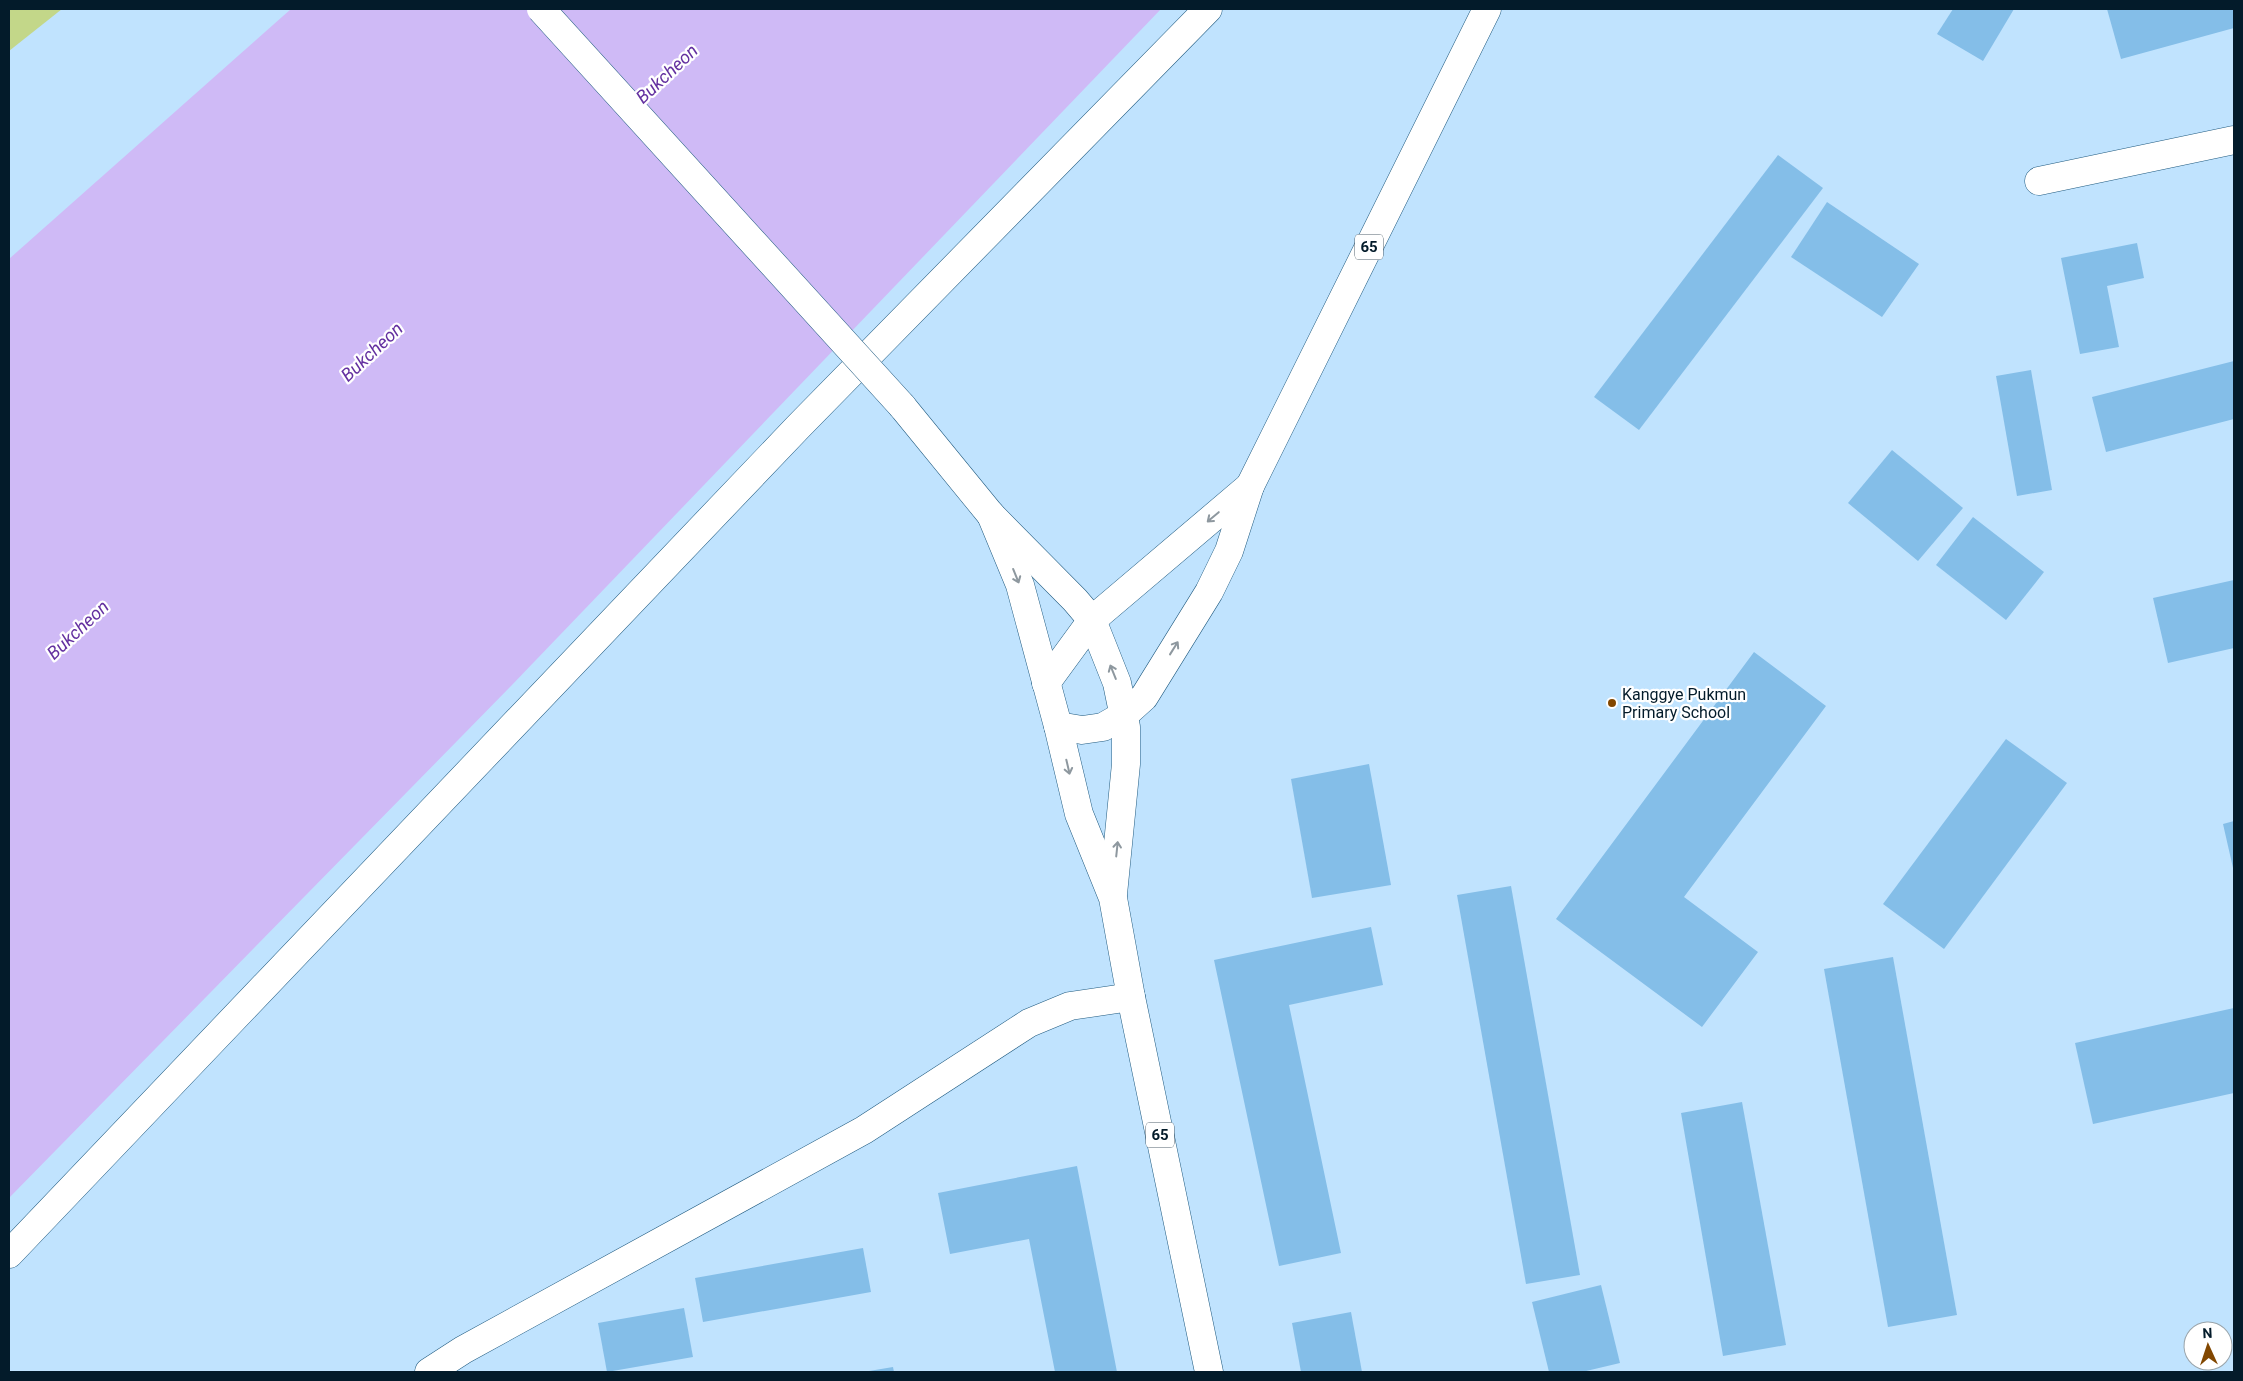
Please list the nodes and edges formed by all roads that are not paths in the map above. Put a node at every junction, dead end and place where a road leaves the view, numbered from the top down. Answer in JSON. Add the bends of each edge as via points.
{"nodes":[{"id":1,"x":541,"y":9,"type":"edge"},
{"id":2,"x":1208,"y":9,"type":"edge"},
{"id":3,"x":1487,"y":9,"type":"edge"},
{"id":4,"x":2234,"y":140,"type":"edge"},
{"id":5,"x":2039,"y":181,"type":"dead end"},
{"id":6,"x":1250,"y":486,"type":"junction"},
{"id":7,"x":990,"y":515,"type":"junction"},
{"id":8,"x":1092,"y":620,"type":"junction"},
{"id":9,"x":1046,"y":683,"type":"junction"},
{"id":10,"x":1124,"y":715,"type":"junction"},
{"id":11,"x":1058,"y":726,"type":"junction"},
{"id":12,"x":1113,"y":898,"type":"junction"},
{"id":13,"x":1131,"y":997,"type":"junction"},
{"id":14,"x":9,"y":1254,"type":"edge"},
{"id":15,"x":429,"y":1372,"type":"edge"},
{"id":16,"x":1209,"y":1372,"type":"edge"}],
"edges":[{"from":1,"to":7,"type":"main road","bridge":true,"via":[[902,406]]},
{"from":2,"to":14,"type":"main road","via":[[798,427]]},
{"from":3,"to":6,"type":"main road","number":"65"},
{"from":4,"to":5,"type":"main road"},
{"from":6,"to":8,"type":"main road","one_way":true},
{"from":10,"to":6,"type":"main road","one_way":true,"via":[[1144,697],[1209,592],[1229,551]]},
{"from":7,"to":8,"type":"main road"},
{"from":7,"to":9,"type":"main road","one_way":true,"via":[[1020,586]]},
{"from":8,"to":9,"type":"main road"},
{"from":10,"to":8,"type":"main road","one_way":true,"via":[[1117,683]]},
{"from":9,"to":11,"type":"main road"},
{"from":10,"to":11,"type":"main road","via":[[1103,727],[1082,730]]},
{"from":12,"to":10,"type":"main road","one_way":true,"via":[[1126,764]]},
{"from":11,"to":12,"type":"main road","one_way":true,"via":[[1079,814]]},
{"from":12,"to":13,"type":"main road","number":"65"},
{"from":13,"to":15,"type":"main road","via":[[1070,1006],[1030,1022],[864,1130],[463,1350]]},
{"from":13,"to":16,"type":"main road","number":"65"}]}
